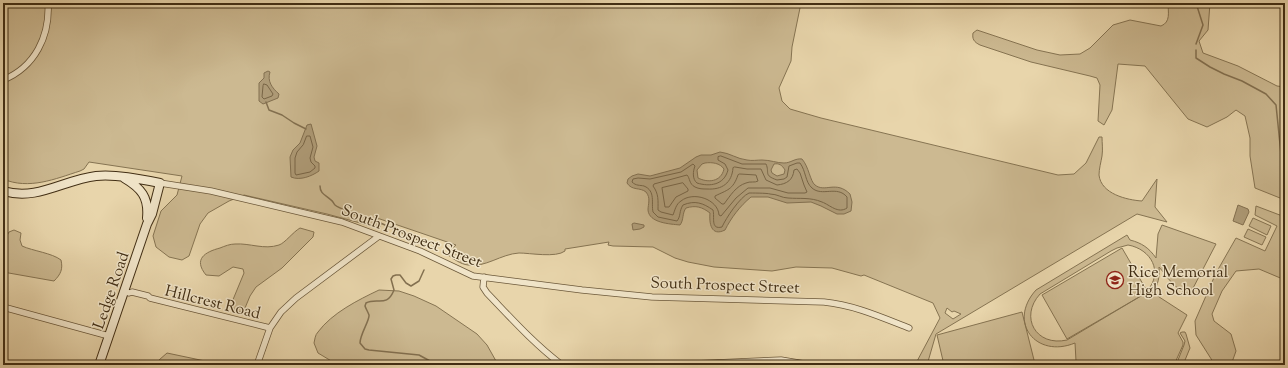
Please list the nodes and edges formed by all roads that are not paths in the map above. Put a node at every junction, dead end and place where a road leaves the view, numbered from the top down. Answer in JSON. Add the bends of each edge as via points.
{"nodes":[{"id":1,"x":48,"y":3,"type":"edge"},
{"id":2,"x":3,"y":80,"type":"edge"},
{"id":3,"x":121,"y":177,"type":"junction"},
{"id":4,"x":160,"y":183,"type":"junction"},
{"id":5,"x":3,"y":191,"type":"edge"},
{"id":6,"x":147,"y":224,"type":"junction"},
{"id":7,"x":379,"y":236,"type":"junction"},
{"id":8,"x":484,"y":277,"type":"junction"},
{"id":9,"x":127,"y":292,"type":"junction"},
{"id":10,"x":3,"y":307,"type":"edge"},
{"id":11,"x":270,"y":328,"type":"junction"},
{"id":12,"x":909,"y":328,"type":"dead end"},
{"id":13,"x":109,"y":336,"type":"junction"},
{"id":14,"x":99,"y":365,"type":"edge"},
{"id":15,"x":257,"y":365,"type":"edge"},
{"id":16,"x":562,"y":365,"type":"edge"},
{"id":17,"x":667,"y":365,"type":"edge"},
{"id":18,"x":811,"y":365,"type":"edge"}],
"edges":[{"from":1,"to":2,"type":"street","via":[[47,26],[40,48],[21,70]]},
{"from":3,"to":4,"type":"street","name":"South Prospect Street"},
{"from":3,"to":5,"type":"street","name":"South Prospect Street","via":[[90,177],[34,193]]},
{"from":3,"to":6,"type":"street","name":"Ledge Road","via":[[135,184],[143,193],[147,203]]},
{"from":4,"to":6,"type":"street","name":"Ledge Road"},
{"from":4,"to":7,"type":"street","name":"South Prospect Street","via":[[211,191],[303,212],[342,222]]},
{"from":6,"to":9,"type":"street","name":"Ledge Road"},
{"from":7,"to":8,"type":"street","name":"South Prospect Street","via":[[420,251],[468,274]]},
{"from":7,"to":11,"type":"street","via":[[296,298],[281,312]]},
{"from":8,"to":12,"type":"street","name":"South Prospect Street","via":[[652,297],[831,302]]},
{"from":8,"to":16,"type":"street","via":[[483,287],[486,293],[528,336]]},
{"from":9,"to":11,"type":"street","name":"Hillcrest Road"},
{"from":9,"to":13,"type":"street","name":"Ledge Road"},
{"from":10,"to":13,"type":"street"},
{"from":11,"to":15,"type":"street"},
{"from":13,"to":14,"type":"street","name":"Ledge Road"},
{"from":17,"to":18,"type":"street","via":[[781,360]]}]}
